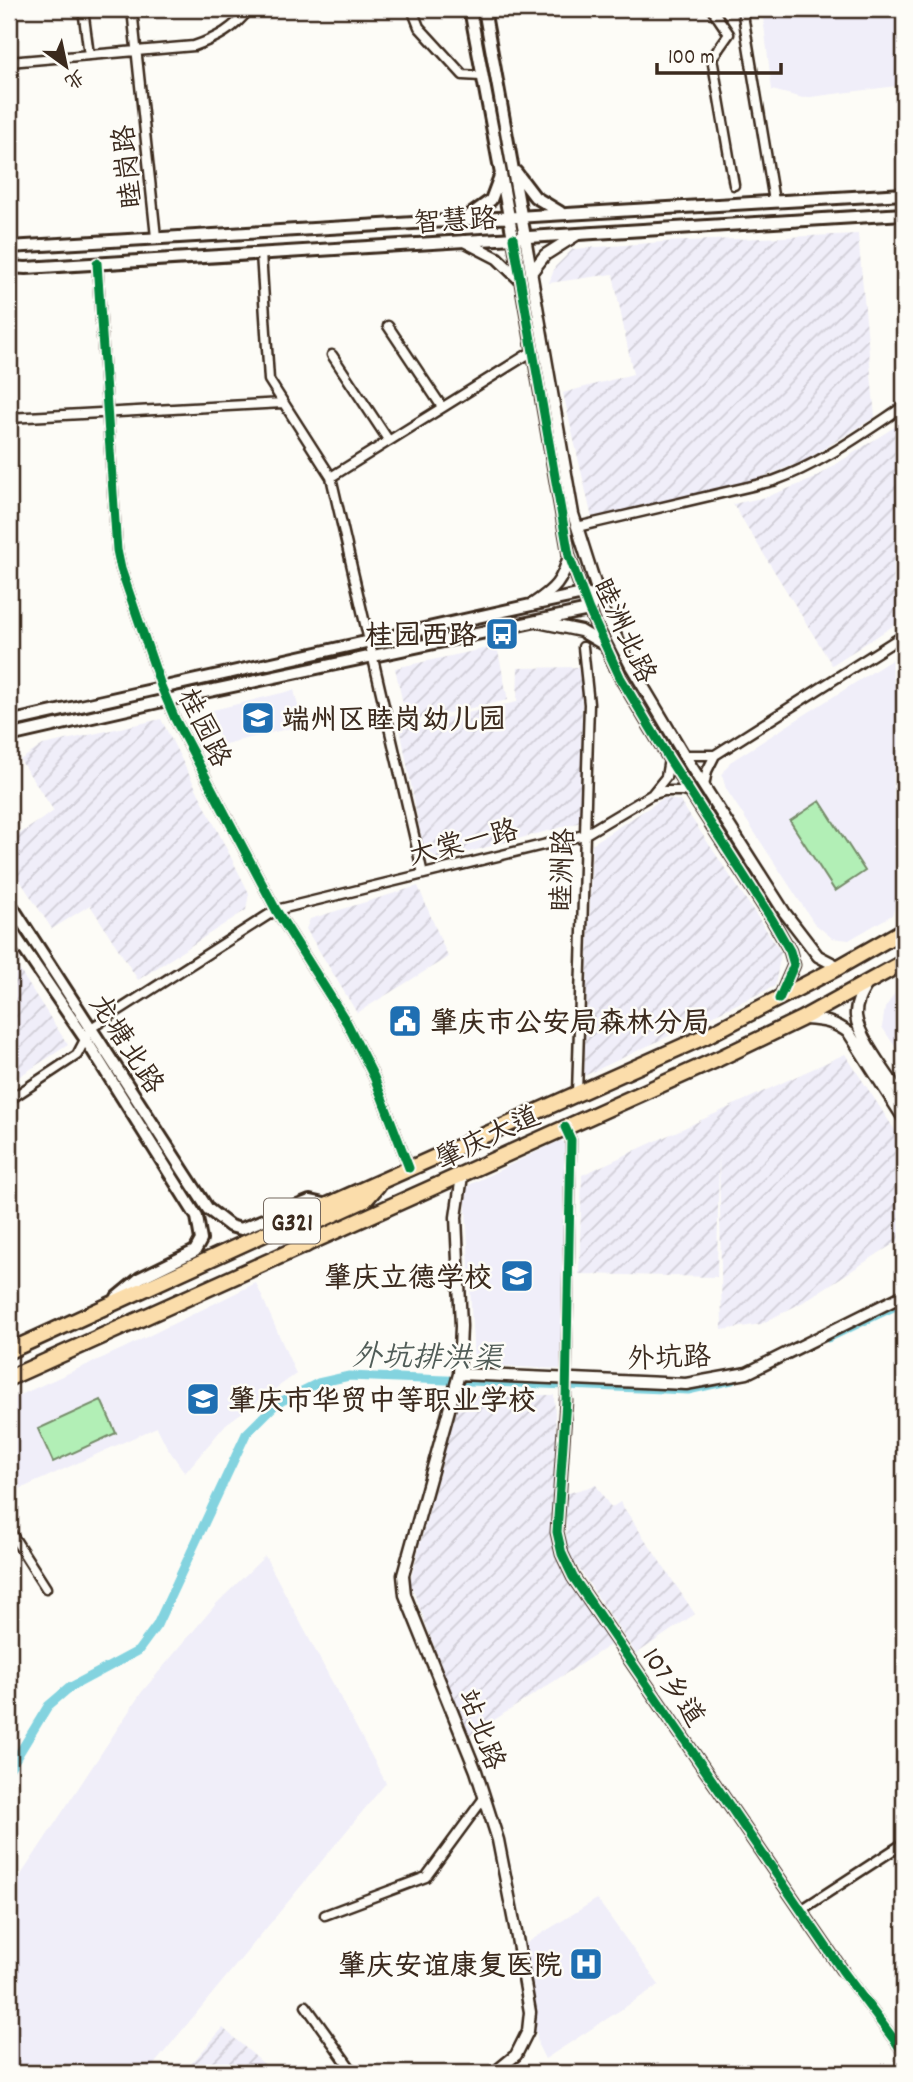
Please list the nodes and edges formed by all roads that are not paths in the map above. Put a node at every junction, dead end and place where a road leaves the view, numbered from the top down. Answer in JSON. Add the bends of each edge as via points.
{"nodes":[{"id":1,"x":83,"y":9,"type":"edge"},
{"id":2,"x":132,"y":9,"type":"edge"},
{"id":3,"x":249,"y":9,"type":"edge"},
{"id":4,"x":412,"y":9,"type":"edge"},
{"id":5,"x":470,"y":9,"type":"edge"},
{"id":6,"x":484,"y":9,"type":"edge"},
{"id":7,"x":712,"y":9,"type":"edge"},
{"id":8,"x":742,"y":9,"type":"edge"},
{"id":9,"x":137,"y":51,"type":"junction"},
{"id":10,"x":89,"y":55,"type":"junction"},
{"id":11,"x":9,"y":62,"type":"edge"},
{"id":12,"x":481,"y":76,"type":"junction"},
{"id":13,"x":512,"y":167,"type":"junction"},
{"id":14,"x":501,"y":173,"type":"junction"},
{"id":15,"x":734,"y":185,"type":"dead end"},
{"id":16,"x":904,"y":194,"type":"edge"},
{"id":17,"x":805,"y":199,"type":"junction"},
{"id":18,"x":774,"y":201,"type":"junction"},
{"id":19,"x":562,"y":213,"type":"junction"},
{"id":20,"x":904,"y":214,"type":"edge"},
{"id":21,"x":516,"y":216,"type":"junction"},
{"id":22,"x":463,"y":219,"type":"junction"},
{"id":23,"x":806,"y":220,"type":"junction"},
{"id":24,"x":578,"y":234,"type":"junction"},
{"id":25,"x":188,"y":235,"type":"junction"},
{"id":26,"x":156,"y":237,"type":"junction"},
{"id":27,"x":525,"y":237,"type":"junction"},
{"id":28,"x":513,"y":238,"type":"junction"},
{"id":29,"x":463,"y":241,"type":"junction"},
{"id":30,"x":9,"y":247,"type":"edge"},
{"id":31,"x":261,"y":253,"type":"junction"},
{"id":32,"x":190,"y":257,"type":"junction"},
{"id":33,"x":97,"y":263,"type":"junction"},
{"id":34,"x":9,"y":267,"type":"edge"},
{"id":35,"x":26,"y":268,"type":"junction"},
{"id":36,"x":9,"y":272,"type":"edge"},
{"id":37,"x":531,"y":273,"type":"junction"},
{"id":38,"x":520,"y":280,"type":"junction"},
{"id":39,"x":388,"y":326,"type":"dead end"},
{"id":40,"x":533,"y":351,"type":"junction"},
{"id":41,"x":332,"y":355,"type":"dead end"},
{"id":42,"x":283,"y":403,"type":"junction"},
{"id":43,"x":904,"y":406,"type":"edge"},
{"id":44,"x":442,"y":407,"type":"junction"},
{"id":45,"x":107,"y":411,"type":"junction"},
{"id":46,"x":9,"y":418,"type":"edge"},
{"id":47,"x":389,"y":441,"type":"junction"},
{"id":48,"x":331,"y":477,"type":"junction"},
{"id":49,"x":577,"y":527,"type":"junction"},
{"id":50,"x":569,"y":556,"type":"junction"},
{"id":51,"x":583,"y":594,"type":"junction"},
{"id":52,"x":598,"y":597,"type":"junction"},
{"id":53,"x":531,"y":605,"type":"junction"},
{"id":54,"x":589,"y":610,"type":"junction"},
{"id":55,"x":538,"y":621,"type":"junction"},
{"id":56,"x":904,"y":635,"type":"edge"},
{"id":57,"x":369,"y":640,"type":"junction"},
{"id":58,"x":604,"y":645,"type":"junction"},
{"id":59,"x":583,"y":647,"type":"dead end"},
{"id":60,"x":373,"y":656,"type":"junction"},
{"id":61,"x":161,"y":686,"type":"junction"},
{"id":62,"x":167,"y":700,"type":"junction"},
{"id":63,"x":9,"y":722,"type":"edge"},
{"id":64,"x":9,"y":737,"type":"edge"},
{"id":65,"x":684,"y":755,"type":"junction"},
{"id":66,"x":715,"y":755,"type":"junction"},
{"id":67,"x":669,"y":759,"type":"junction"},
{"id":68,"x":704,"y":786,"type":"junction"},
{"id":69,"x":692,"y":794,"type":"junction"},
{"id":70,"x":651,"y":795,"type":"junction"},
{"id":71,"x":584,"y":835,"type":"junction"},
{"id":72,"x":423,"y":874,"type":"junction"},
{"id":73,"x":9,"y":902,"type":"edge"},
{"id":74,"x":276,"y":910,"type":"junction"},
{"id":75,"x":785,"y":913,"type":"junction"},
{"id":76,"x":773,"y":920,"type":"junction"},
{"id":77,"x":9,"y":927,"type":"edge"},
{"id":78,"x":904,"y":930,"type":"edge"},
{"id":79,"x":904,"y":962,"type":"edge"},
{"id":80,"x":839,"y":967,"type":"junction"},
{"id":81,"x":867,"y":984,"type":"junction"},
{"id":82,"x":779,"y":999,"type":"junction"},
{"id":83,"x":801,"y":1019,"type":"junction"},
{"id":84,"x":91,"y":1028,"type":"junction"},
{"id":85,"x":86,"y":1040,"type":"junction"},
{"id":86,"x":578,"y":1094,"type":"junction"},
{"id":87,"x":9,"y":1100,"type":"edge"},
{"id":88,"x":904,"y":1100,"type":"edge"},
{"id":89,"x":904,"y":1119,"type":"edge"},
{"id":90,"x":565,"y":1127,"type":"junction"},
{"id":91,"x":409,"y":1168,"type":"junction"},
{"id":92,"x":462,"y":1176,"type":"junction"},
{"id":93,"x":381,"y":1181,"type":"junction"},
{"id":94,"x":328,"y":1205,"type":"junction"},
{"id":95,"x":306,"y":1245,"type":"junction"},
{"id":96,"x":179,"y":1273,"type":"junction"},
{"id":97,"x":904,"y":1295,"type":"edge"},
{"id":98,"x":105,"y":1307,"type":"junction"},
{"id":99,"x":119,"y":1329,"type":"junction"},
{"id":100,"x":9,"y":1351,"type":"edge"},
{"id":101,"x":458,"y":1374,"type":"junction"},
{"id":102,"x":9,"y":1378,"type":"edge"},
{"id":103,"x":567,"y":1378,"type":"junction"},
{"id":104,"x":566,"y":1400,"type":"joint"},
{"id":105,"x":9,"y":1530,"type":"edge"},
{"id":106,"x":46,"y":1588,"type":"dead end"},
{"id":107,"x":484,"y":1798,"type":"junction"},
{"id":108,"x":904,"y":1843,"type":"edge"},
{"id":109,"x":801,"y":1910,"type":"junction"},
{"id":110,"x":325,"y":1915,"type":"dead end"},
{"id":111,"x":842,"y":1970,"type":"joint"},
{"id":112,"x":306,"y":2006,"type":"dead end"},
{"id":113,"x":904,"y":2053,"type":"edge"},
{"id":114,"x":354,"y":2073,"type":"edge"},
{"id":115,"x":494,"y":2073,"type":"edge"}],
"edges":[{"from":1,"to":10,"type":"street"},
{"from":2,"to":9,"type":"street","name":"睦岗路"},
{"from":3,"to":9,"type":"street","via":[[219,37],[194,46]]},
{"from":4,"to":12,"type":"street","via":[[419,27],[463,75]]},
{"from":5,"to":12,"type":"main road","name":"睦洲北路"},
{"from":6,"to":13,"type":"main road","name":"睦洲北路"},
{"from":7,"to":15,"type":"street","via":[[729,34],[712,58]]},
{"from":8,"to":18,"type":"street"},
{"from":9,"to":10,"type":"street"},
{"from":9,"to":26,"type":"street","name":"睦岗路"},
{"from":10,"to":11,"type":"street"},
{"from":12,"to":14,"type":"main road","name":"睦洲北路"},
{"from":13,"to":19,"type":"main road","via":[[535,197]]},
{"from":13,"to":21,"type":"main road","name":"睦洲北路"},
{"from":14,"to":21,"type":"main road","name":"睦洲北路"},
{"from":14,"to":22,"type":"main road","via":[[491,200]]},
{"from":16,"to":17,"type":"main road","name":"智慧路"},
{"from":17,"to":18,"type":"main road","name":"智慧路"},
{"from":17,"to":23,"type":"main road","via":[[801,205]]},
{"from":18,"to":19,"type":"main road","name":"智慧路"},
{"from":19,"to":21,"type":"main road","name":"智慧路"},
{"from":20,"to":23,"type":"main road","name":"智慧路"},
{"from":21,"to":22,"type":"main road","name":"智慧路"},
{"from":21,"to":27,"type":"main road","name":"睦洲北路"},
{"from":21,"to":28,"type":"main road","name":"睦洲北路"},
{"from":22,"to":25,"type":"main road","name":"智慧路"},
{"from":23,"to":24,"type":"main road","name":"智慧路"},
{"from":24,"to":27,"type":"main road","name":"智慧路"},
{"from":24,"to":37,"type":"street","via":[[545,255]]},
{"from":25,"to":26,"type":"main road","name":"智慧路"},
{"from":25,"to":32,"type":"main road","via":[[184,251]]},
{"from":26,"to":30,"type":"main road","name":"智慧路"},
{"from":27,"to":28,"type":"main road","name":"智慧路"},
{"from":27,"to":37,"type":"street","name":"睦洲北路"},
{"from":28,"to":29,"type":"main road","name":"智慧路"},
{"from":28,"to":38,"type":"street","name":"睦洲北路"},
{"from":29,"to":31,"type":"main road","name":"智慧路"},
{"from":29,"to":38,"type":"street","via":[[497,258]]},
{"from":31,"to":32,"type":"main road","name":"智慧路"},
{"from":31,"to":42,"type":"street","via":[[269,380]]},
{"from":32,"to":33,"type":"main road","name":"智慧路"},
{"from":33,"to":35,"type":"main road","name":"智慧路"},
{"from":33,"to":45,"type":"street","name":"桂园路"},
{"from":34,"to":35,"type":"main road","name":"智慧路"},
{"from":35,"to":36,"type":"street"},
{"from":37,"to":49,"type":"street","name":"睦洲北路"},
{"from":38,"to":40,"type":"street","name":"睦洲北路"},
{"from":39,"to":44,"type":"street"},
{"from":40,"to":44,"type":"street"},
{"from":40,"to":50,"type":"street","name":"睦洲北路"},
{"from":41,"to":47,"type":"street"},
{"from":42,"to":45,"type":"street"},
{"from":42,"to":48,"type":"street"},
{"from":43,"to":49,"type":"street","via":[[796,473]]},
{"from":44,"to":47,"type":"street"},
{"from":45,"to":46,"type":"street"},
{"from":45,"to":61,"type":"street","name":"桂园路","via":[[117,550]]},
{"from":47,"to":48,"type":"street"},
{"from":48,"to":57,"type":"street"},
{"from":49,"to":52,"type":"street","name":"睦洲北路"},
{"from":50,"to":51,"type":"street","name":"睦洲北路"},
{"from":50,"to":53,"type":"street","via":[[556,587]]},
{"from":51,"to":52,"type":"main road"},
{"from":51,"to":53,"type":"main road"},
{"from":51,"to":54,"type":"street","name":"睦洲北路"},
{"from":52,"to":54,"type":"main road"},
{"from":52,"to":65,"type":"street","name":"睦洲北路","via":[[631,666]]},
{"from":53,"to":57,"type":"main road"},
{"from":54,"to":55,"type":"main road","name":"桂园路"},
{"from":54,"to":58,"type":"street","name":"睦洲北路"},
{"from":55,"to":58,"type":"street","via":[[581,631]]},
{"from":55,"to":60,"type":"main road","name":"桂园路"},
{"from":56,"to":66,"type":"street"},
{"from":57,"to":60,"type":"street"},
{"from":57,"to":61,"type":"main road"},
{"from":58,"to":67,"type":"street","name":"睦洲北路"},
{"from":59,"to":71,"type":"street","name":"睦洲路","via":[[589,704]]},
{"from":60,"to":62,"type":"main road","name":"桂园路"},
{"from":60,"to":72,"type":"street"},
{"from":61,"to":62,"type":"street","name":"桂园路"},
{"from":61,"to":63,"type":"main road"},
{"from":62,"to":64,"type":"main road","name":"桂园路"},
{"from":62,"to":74,"type":"street","name":"桂园路"},
{"from":65,"to":66,"type":"street"},
{"from":65,"to":68,"type":"street","name":"睦洲北路"},
{"from":66,"to":68,"type":"street"},
{"from":67,"to":69,"type":"street","name":"睦洲北路"},
{"from":67,"to":70,"type":"street","via":[[666,777]]},
{"from":68,"to":75,"type":"street","name":"睦洲北路"},
{"from":69,"to":70,"type":"street","via":[[675,790]]},
{"from":69,"to":76,"type":"street","name":"睦洲北路"},
{"from":70,"to":71,"type":"street","name":"大棠一路"},
{"from":71,"to":72,"type":"street","name":"大棠一路"},
{"from":71,"to":86,"type":"street","name":"睦洲路"},
{"from":72,"to":74,"type":"street","name":"大棠一路"},
{"from":73,"to":84,"type":"main road","name":"龙塘北路"},
{"from":74,"to":84,"type":"street","name":"大棠一路"},
{"from":74,"to":91,"type":"street","name":"桂园路","via":[[347,1023],[374,1077]]},
{"from":75,"to":76,"type":"street","via":[[794,934],[790,937]]},
{"from":75,"to":80,"type":"street","name":"睦洲北路","via":[[818,956]]},
{"from":76,"to":82,"type":"street","name":"睦洲北路","via":[[794,965]]},
{"from":77,"to":85,"type":"main road","name":"龙塘北路"},
{"from":78,"to":80,"type":"highway","number":"G321"},
{"from":79,"to":81,"type":"highway","name":"肇庆大道","number":"G321"},
{"from":80,"to":82,"type":"highway","number":"G321"},
{"from":81,"to":83,"type":"highway","name":"肇庆大道","number":"G321"},
{"from":81,"to":88,"type":"street","via":[[857,1001],[856,1016]]},
{"from":82,"to":86,"type":"highway","number":"G321"},
{"from":83,"to":89,"type":"street","via":[[826,1020],[849,1033]]},
{"from":83,"to":90,"type":"highway","name":"肇庆大道","number":"G321"},
{"from":84,"to":85,"type":"street"},
{"from":84,"to":94,"type":"main road","name":"龙塘北路","via":[[208,1209],[230,1226],[241,1229],[310,1201]]},
{"from":85,"to":87,"type":"street","via":[[77,1055]]},
{"from":85,"to":98,"type":"main road","name":"龙塘北路","via":[[197,1217],[201,1240],[195,1251],[139,1278]]},
{"from":86,"to":91,"type":"highway","name":"肇庆大道","number":"G321"},
{"from":90,"to":92,"type":"highway","name":"肇庆大道","number":"G321"},
{"from":90,"to":103,"type":"street","via":[[571,1140]]},
{"from":91,"to":93,"type":"highway","name":"肇庆大道","number":"G321"},
{"from":92,"to":95,"type":"highway","name":"肇庆大道","number":"G321"},
{"from":92,"to":101,"type":"street","via":[[456,1217],[461,1326]]},
{"from":93,"to":94,"type":"highway","name":"肇庆大道","number":"G321"},
{"from":93,"to":95,"type":"highway","via":[[365,1200],[308,1226],[303,1235]]},
{"from":94,"to":96,"type":"highway","name":"肇庆大道","number":"G321"},
{"from":95,"to":99,"type":"highway","name":"肇庆大道","number":"G321"},
{"from":96,"to":98,"type":"highway","name":"肇庆大道","number":"G321"},
{"from":96,"to":99,"type":"highway","via":[[188,1280],[186,1289],[138,1311]]},
{"from":97,"to":103,"type":"street","name":"外坑路","via":[[747,1373],[687,1384]]},
{"from":98,"to":100,"type":"highway","name":"肇庆大道","number":"G321"},
{"from":99,"to":102,"type":"highway","name":"肇庆大道","number":"G321"},
{"from":101,"to":103,"type":"street","name":"外坑路"},
{"from":101,"to":107,"type":"street","name":"站北路","via":[[403,1575],[405,1595]]},
{"from":103,"to":104,"type":"street"},
{"from":104,"to":109,"type":"street","name":"107乡道","via":[[557,1532],[573,1577]]},
{"from":105,"to":106,"type":"street"},
{"from":107,"to":110,"type":"street","via":[[426,1877]]},
{"from":107,"to":115,"type":"street","name":"站北路","via":[[498,1840],[530,2012],[524,2043]]},
{"from":108,"to":109,"type":"street"},
{"from":109,"to":111,"type":"street","name":"107乡道"},
{"from":111,"to":113,"type":"street"},
{"from":112,"to":114,"type":"street"}]}
